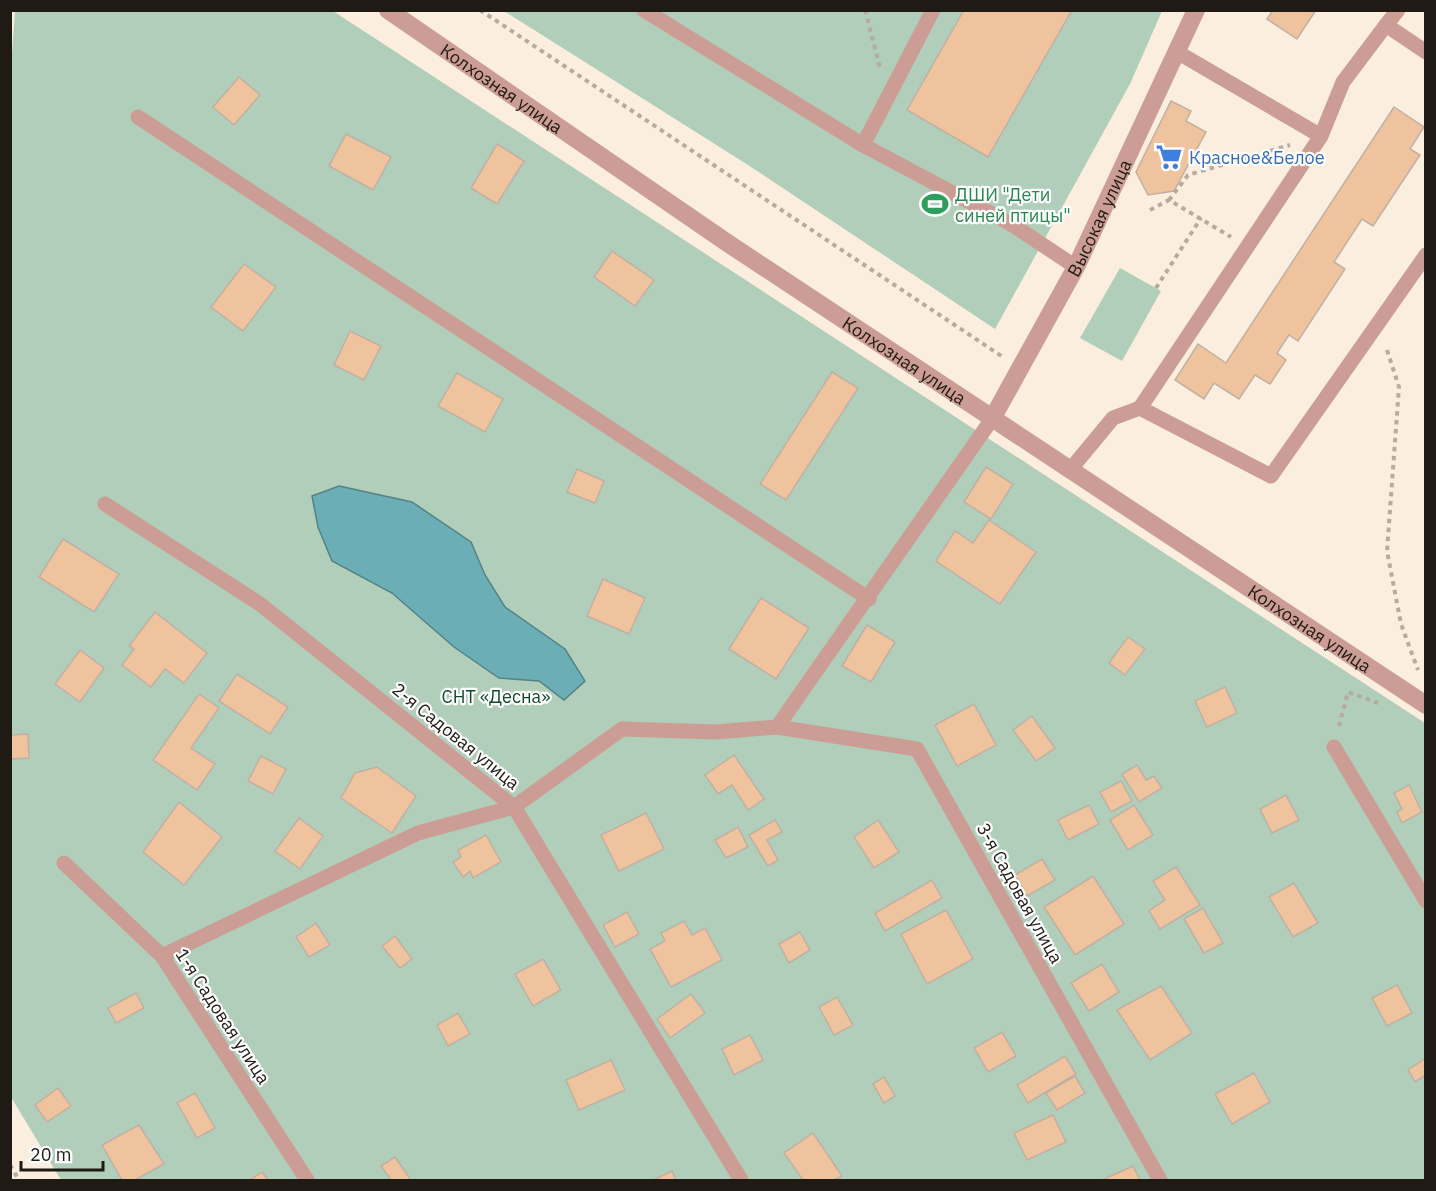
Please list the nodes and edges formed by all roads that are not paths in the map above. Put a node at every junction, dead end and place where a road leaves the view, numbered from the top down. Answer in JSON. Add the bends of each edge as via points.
{"nodes":[{"id":1,"x":388,"y":10,"type":"edge"},
{"id":2,"x":644,"y":10,"type":"edge"},
{"id":3,"x":933,"y":10,"type":"edge"},
{"id":4,"x":1196,"y":10,"type":"edge"},
{"id":5,"x":1398,"y":10,"type":"edge"},
{"id":6,"x":1386,"y":25,"type":"junction"},
{"id":7,"x":1177,"y":52,"type":"junction"},
{"id":8,"x":1425,"y":52,"type":"edge"},
{"id":9,"x":138,"y":117,"type":"dead end"},
{"id":10,"x":1321,"y":136,"type":"junction"},
{"id":11,"x":863,"y":145,"type":"junction"},
{"id":12,"x":1425,"y":255,"type":"edge"},
{"id":13,"x":1077,"y":267,"type":"junction"},
{"id":14,"x":1140,"y":408,"type":"junction"},
{"id":15,"x":992,"y":419,"type":"junction"},
{"id":16,"x":1070,"y":470,"type":"junction"},
{"id":17,"x":105,"y":504,"type":"dead end"},
{"id":18,"x":869,"y":599,"type":"junction"},
{"id":19,"x":1425,"y":705,"type":"edge"},
{"id":20,"x":777,"y":727,"type":"junction"},
{"id":21,"x":1334,"y":747,"type":"road end"},
{"id":22,"x":514,"y":807,"type":"junction"},
{"id":23,"x":64,"y":863,"type":"dead end"},
{"id":24,"x":1425,"y":901,"type":"edge"},
{"id":25,"x":162,"y":956,"type":"junction"},
{"id":26,"x":307,"y":1180,"type":"edge"},
{"id":27,"x":741,"y":1180,"type":"edge"},
{"id":28,"x":1160,"y":1180,"type":"edge"}],
"edges":[{"from":1,"to":15,"type":"street","name":"Колхозная улица"},
{"from":2,"to":11,"type":"lane"},
{"from":3,"to":11,"type":"lane"},
{"from":4,"to":7,"type":"street","name":"Высокая улица"},
{"from":5,"to":6,"type":"lane"},
{"from":6,"to":8,"type":"lane"},
{"from":6,"to":10,"type":"lane","via":[[1344,81]]},
{"from":7,"to":10,"type":"lane"},
{"from":7,"to":13,"type":"street","name":"Высокая улица"},
{"from":9,"to":18,"type":"lane"},
{"from":10,"to":14,"type":"lane"},
{"from":11,"to":13,"type":"lane","via":[[1011,224]]},
{"from":12,"to":14,"type":"lane","via":[[1271,476]]},
{"from":13,"to":15,"type":"street","name":"Высокая улица"},
{"from":14,"to":16,"type":"lane","via":[[1113,418]]},
{"from":15,"to":16,"type":"street","name":"Колхозная улица"},
{"from":15,"to":18,"type":"lane"},
{"from":16,"to":19,"type":"street","name":"Колхозная улица"},
{"from":17,"to":22,"type":"lane","name":"2-я Садовая улица","via":[[260,604]]},
{"from":18,"to":20,"type":"lane"},
{"from":20,"to":22,"type":"lane","via":[[716,732],[622,729]]},
{"from":20,"to":28,"type":"lane","name":"3-я Садовая улица","via":[[917,749]]},
{"from":21,"to":24,"type":"lane"},
{"from":22,"to":25,"type":"lane","via":[[418,833]]},
{"from":22,"to":27,"type":"lane","name":"2-я Садовая улица"},
{"from":23,"to":25,"type":"lane","name":"1-я Садовая улица"},
{"from":25,"to":26,"type":"lane","name":"1-я Садовая улица"}]}
